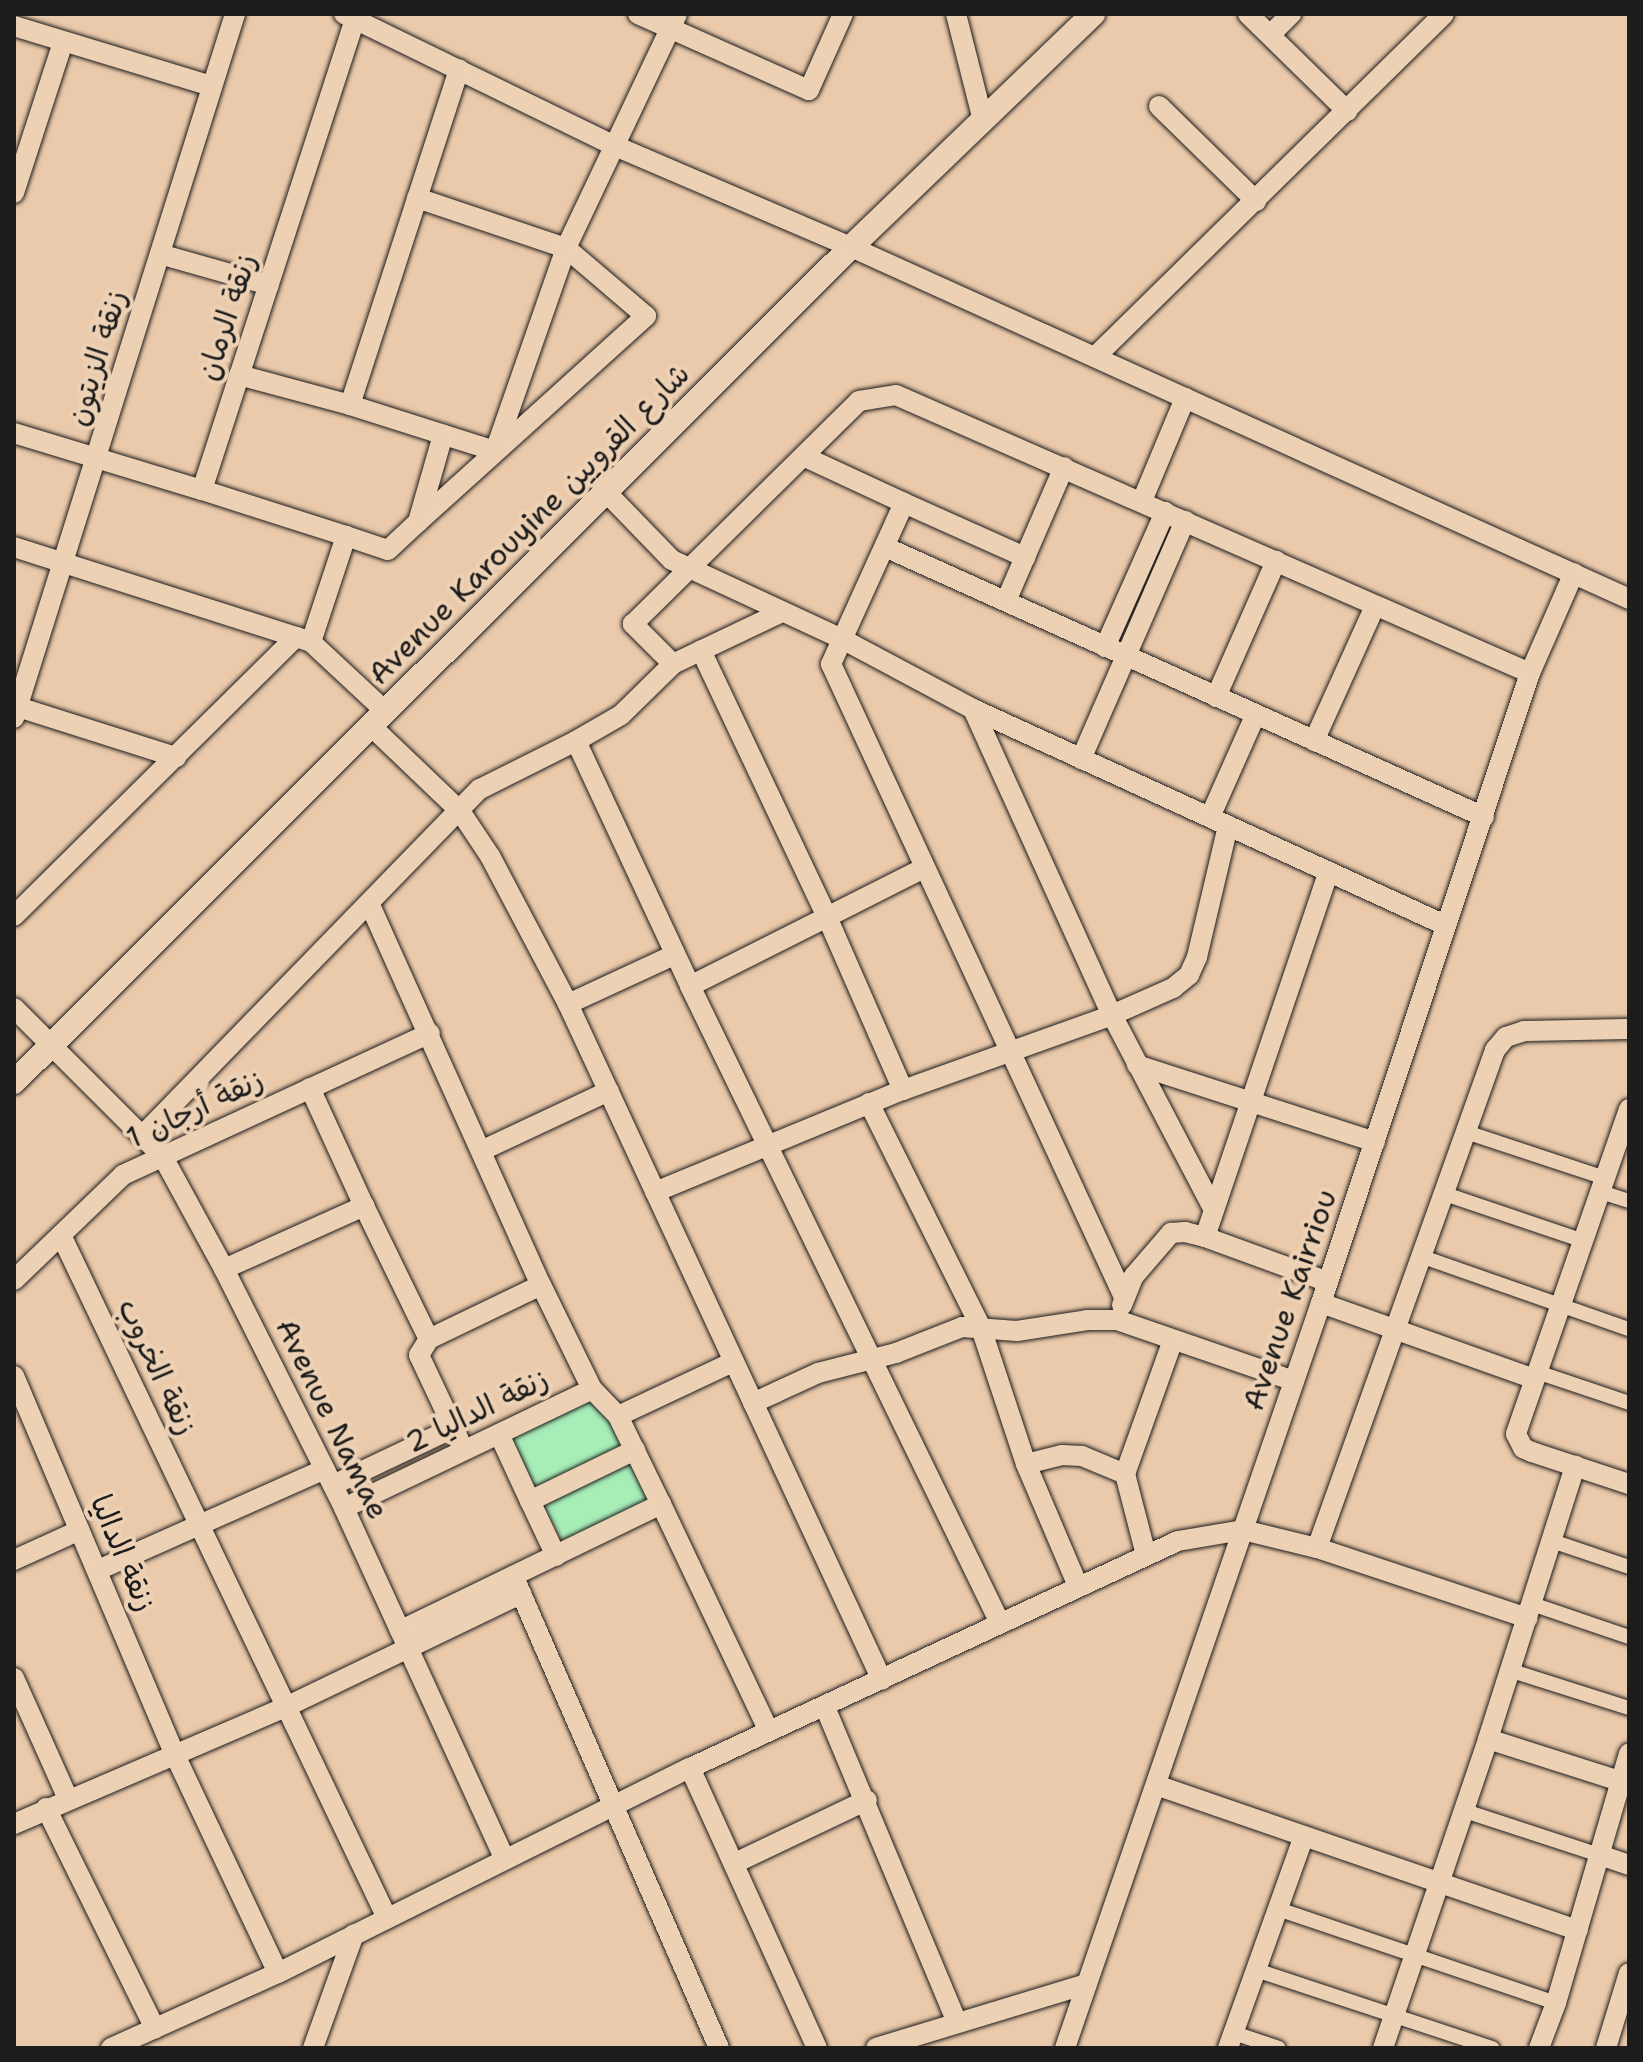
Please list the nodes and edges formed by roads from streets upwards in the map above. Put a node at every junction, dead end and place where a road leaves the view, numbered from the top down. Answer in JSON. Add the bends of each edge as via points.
{"nodes":[{"id":1,"x":235,"y":14,"type":"edge"},
{"id":2,"x":393,"y":14,"type":"edge"},
{"id":3,"x":638,"y":14,"type":"edge"},
{"id":4,"x":843,"y":14,"type":"edge"},
{"id":5,"x":956,"y":14,"type":"edge"},
{"id":6,"x":1093,"y":14,"type":"edge"},
{"id":7,"x":1248,"y":14,"type":"edge"},
{"id":8,"x":1291,"y":14,"type":"edge"},
{"id":9,"x":1444,"y":14,"type":"edge"},
{"id":10,"x":349,"y":16,"type":"edge"},
{"id":11,"x":673,"y":21,"type":"edge"},
{"id":12,"x":14,"y":26,"type":"edge"},
{"id":13,"x":384,"y":33,"type":"junction"},
{"id":14,"x":1270,"y":35,"type":"junction"},
{"id":15,"x":63,"y":42,"type":"junction"},
{"id":16,"x":459,"y":69,"type":"junction"},
{"id":17,"x":212,"y":86,"type":"junction"},
{"id":18,"x":1159,"y":106,"type":"dead end"},
{"id":19,"x":1347,"y":111,"type":"junction"},
{"id":20,"x":983,"y":121,"type":"junction"},
{"id":21,"x":615,"y":146,"type":"junction"},
{"id":22,"x":14,"y":193,"type":"edge"},
{"id":23,"x":417,"y":198,"type":"junction"},
{"id":24,"x":1256,"y":201,"type":"junction"},
{"id":25,"x":851,"y":247,"type":"junction"},
{"id":26,"x":566,"y":248,"type":"junction"},
{"id":27,"x":160,"y":254,"type":"junction"},
{"id":28,"x":269,"y":285,"type":"junction"},
{"id":29,"x":1095,"y":357,"type":"junction"},
{"id":30,"x":239,"y":375,"type":"junction"},
{"id":31,"x":1185,"y":398,"type":"junction"},
{"id":32,"x":350,"y":405,"type":"junction"},
{"id":33,"x":14,"y":433,"type":"edge"},
{"id":34,"x":443,"y":435,"type":"junction"},
{"id":35,"x":495,"y":451,"type":"junction"},
{"id":36,"x":98,"y":457,"type":"junction"},
{"id":37,"x":805,"y":457,"type":"junction"},
{"id":38,"x":1064,"y":467,"type":"junction"},
{"id":39,"x":202,"y":490,"type":"junction"},
{"id":40,"x":606,"y":492,"type":"junction"},
{"id":41,"x":1142,"y":501,"type":"junction"},
{"id":42,"x":904,"y":503,"type":"junction"},
{"id":43,"x":1165,"y":512,"type":"junction"},
{"id":44,"x":1185,"y":521,"type":"junction"},
{"id":45,"x":418,"y":522,"type":"junction"},
{"id":46,"x":346,"y":536,"type":"junction"},
{"id":47,"x":14,"y":547,"type":"edge"},
{"id":48,"x":885,"y":547,"type":"junction"},
{"id":49,"x":1025,"y":557,"type":"junction"},
{"id":50,"x":1276,"y":561,"type":"junction"},
{"id":51,"x":66,"y":562,"type":"junction"},
{"id":52,"x":690,"y":568,"type":"junction"},
{"id":53,"x":1574,"y":573,"type":"junction"},
{"id":54,"x":1604,"y":587,"type":"junction"},
{"id":55,"x":1629,"y":588,"type":"edge"},
{"id":56,"x":1629,"y":599,"type":"edge"},
{"id":57,"x":1006,"y":601,"type":"junction"},
{"id":58,"x":1375,"y":606,"type":"junction"},
{"id":59,"x":782,"y":612,"type":"junction"},
{"id":60,"x":842,"y":639,"type":"junction"},
{"id":61,"x":304,"y":640,"type":"junction"},
{"id":62,"x":1105,"y":647,"type":"junction"},
{"id":63,"x":701,"y":650,"type":"junction"},
{"id":64,"x":1126,"y":656,"type":"junction"},
{"id":65,"x":673,"y":664,"type":"junction"},
{"id":66,"x":1530,"y":673,"type":"junction"},
{"id":67,"x":1216,"y":697,"type":"junction"},
{"id":68,"x":973,"y":709,"type":"junction"},
{"id":69,"x":16,"y":712,"type":"edge"},
{"id":70,"x":1255,"y":716,"type":"junction"},
{"id":71,"x":378,"y":719,"type":"junction"},
{"id":72,"x":576,"y":741,"type":"junction"},
{"id":73,"x":1314,"y":741,"type":"junction"},
{"id":74,"x":176,"y":757,"type":"junction"},
{"id":75,"x":1081,"y":759,"type":"junction"},
{"id":76,"x":460,"y":811,"type":"junction"},
{"id":77,"x":1484,"y":817,"type":"junction"},
{"id":78,"x":1219,"y":821,"type":"junction"},
{"id":79,"x":924,"y":868,"type":"junction"},
{"id":80,"x":1329,"y":871,"type":"junction"},
{"id":81,"x":370,"y":905,"type":"junction"},
{"id":82,"x":14,"y":916,"type":"edge"},
{"id":83,"x":827,"y":917,"type":"junction"},
{"id":84,"x":1445,"y":925,"type":"junction"},
{"id":85,"x":674,"y":955,"type":"junction"},
{"id":86,"x":690,"y":986,"type":"junction"},
{"id":87,"x":568,"y":1004,"type":"junction"},
{"id":88,"x":14,"y":1008,"type":"edge"},
{"id":89,"x":1112,"y":1015,"type":"junction"},
{"id":90,"x":1629,"y":1029,"type":"edge"},
{"id":91,"x":430,"y":1033,"type":"junction"},
{"id":92,"x":53,"y":1044,"type":"junction"},
{"id":93,"x":1009,"y":1052,"type":"junction"},
{"id":94,"x":1137,"y":1065,"type":"junction"},
{"id":95,"x":14,"y":1082,"type":"edge"},
{"id":96,"x":310,"y":1088,"type":"junction"},
{"id":97,"x":903,"y":1090,"type":"junction"},
{"id":98,"x":609,"y":1091,"type":"junction"},
{"id":99,"x":1250,"y":1101,"type":"junction"},
{"id":100,"x":869,"y":1103,"type":"junction"},
{"id":101,"x":1628,"y":1116,"type":"edge"},
{"id":102,"x":1466,"y":1132,"type":"junction"},
{"id":103,"x":143,"y":1135,"type":"junction"},
{"id":104,"x":1375,"y":1142,"type":"junction"},
{"id":105,"x":764,"y":1144,"type":"junction"},
{"id":106,"x":483,"y":1150,"type":"junction"},
{"id":107,"x":163,"y":1157,"type":"junction"},
{"id":108,"x":1603,"y":1185,"type":"junction"},
{"id":109,"x":655,"y":1192,"type":"junction"},
{"id":110,"x":1445,"y":1194,"type":"junction"},
{"id":111,"x":1629,"y":1201,"type":"edge"},
{"id":112,"x":364,"y":1206,"type":"junction"},
{"id":113,"x":1214,"y":1210,"type":"junction"},
{"id":114,"x":61,"y":1235,"type":"junction"},
{"id":115,"x":1205,"y":1237,"type":"junction"},
{"id":116,"x":1584,"y":1241,"type":"junction"},
{"id":117,"x":1423,"y":1257,"type":"junction"},
{"id":118,"x":224,"y":1269,"type":"junction"},
{"id":119,"x":14,"y":1280,"type":"edge"},
{"id":120,"x":1328,"y":1282,"type":"junction"},
{"id":121,"x":541,"y":1285,"type":"junction"},
{"id":122,"x":1124,"y":1297,"type":"junction"},
{"id":123,"x":1321,"y":1303,"type":"junction"},
{"id":124,"x":1562,"y":1306,"type":"junction"},
{"id":125,"x":1117,"y":1320,"type":"junction"},
{"id":126,"x":981,"y":1328,"type":"junction"},
{"id":127,"x":1629,"y":1329,"type":"edge"},
{"id":128,"x":1396,"y":1332,"type":"junction"},
{"id":129,"x":429,"y":1339,"type":"junction"},
{"id":130,"x":1173,"y":1340,"type":"junction"},
{"id":131,"x":871,"y":1359,"type":"junction"},
{"id":132,"x":733,"y":1362,"type":"junction"},
{"id":133,"x":14,"y":1376,"type":"edge"},
{"id":134,"x":1536,"y":1376,"type":"junction"},
{"id":135,"x":1294,"y":1381,"type":"junction"},
{"id":136,"x":592,"y":1389,"type":"junction"},
{"id":137,"x":753,"y":1403,"type":"junction"},
{"id":138,"x":1629,"y":1403,"type":"edge"},
{"id":139,"x":618,"y":1416,"type":"junction"},
{"id":140,"x":453,"y":1428,"type":"junction"},
{"id":141,"x":499,"y":1434,"type":"junction"},
{"id":142,"x":464,"y":1450,"type":"junction"},
{"id":143,"x":635,"y":1450,"type":"junction"},
{"id":144,"x":1026,"y":1464,"type":"junction"},
{"id":145,"x":1575,"y":1466,"type":"junction"},
{"id":146,"x":1125,"y":1474,"type":"junction"},
{"id":147,"x":329,"y":1477,"type":"junction"},
{"id":148,"x":1629,"y":1484,"type":"edge"},
{"id":149,"x":530,"y":1501,"type":"junction"},
{"id":150,"x":661,"y":1504,"type":"junction"},
{"id":151,"x":344,"y":1508,"type":"junction"},
{"id":152,"x":198,"y":1525,"type":"junction"},
{"id":153,"x":80,"y":1530,"type":"junction"},
{"id":154,"x":1243,"y":1530,"type":"junction"},
{"id":155,"x":1552,"y":1541,"type":"junction"},
{"id":156,"x":1317,"y":1548,"type":"junction"},
{"id":157,"x":1146,"y":1555,"type":"junction"},
{"id":158,"x":556,"y":1556,"type":"junction"},
{"id":159,"x":14,"y":1560,"type":"edge"},
{"id":160,"x":1629,"y":1567,"type":"edge"},
{"id":161,"x":98,"y":1570,"type":"junction"},
{"id":162,"x":517,"y":1585,"type":"junction"},
{"id":163,"x":1078,"y":1586,"type":"junction"},
{"id":164,"x":1530,"y":1611,"type":"junction"},
{"id":165,"x":1000,"y":1623,"type":"junction"},
{"id":166,"x":1629,"y":1637,"type":"edge"},
{"id":167,"x":405,"y":1640,"type":"junction"},
{"id":168,"x":1509,"y":1670,"type":"junction"},
{"id":169,"x":14,"y":1678,"type":"edge"},
{"id":170,"x":882,"y":1680,"type":"junction"},
{"id":171,"x":288,"y":1706,"type":"junction"},
{"id":172,"x":825,"y":1707,"type":"junction"},
{"id":173,"x":1629,"y":1708,"type":"edge"},
{"id":174,"x":769,"y":1731,"type":"junction"},
{"id":175,"x":1488,"y":1739,"type":"junction"},
{"id":176,"x":174,"y":1753,"type":"junction"},
{"id":177,"x":1629,"y":1753,"type":"edge"},
{"id":178,"x":690,"y":1768,"type":"junction"},
{"id":179,"x":1624,"y":1782,"type":"edge"},
{"id":180,"x":1156,"y":1785,"type":"junction"},
{"id":181,"x":68,"y":1799,"type":"junction"},
{"id":182,"x":867,"y":1800,"type":"junction"},
{"id":183,"x":615,"y":1804,"type":"junction"},
{"id":184,"x":46,"y":1808,"type":"junction"},
{"id":185,"x":1462,"y":1810,"type":"junction"},
{"id":186,"x":14,"y":1824,"type":"edge"},
{"id":187,"x":1304,"y":1836,"type":"junction"},
{"id":188,"x":1600,"y":1855,"type":"junction"},
{"id":189,"x":504,"y":1857,"type":"junction"},
{"id":190,"x":735,"y":1863,"type":"junction"},
{"id":191,"x":1629,"y":1865,"type":"edge"},
{"id":192,"x":1440,"y":1882,"type":"junction"},
{"id":193,"x":1278,"y":1909,"type":"junction"},
{"id":194,"x":387,"y":1918,"type":"junction"},
{"id":195,"x":1578,"y":1930,"type":"junction"},
{"id":196,"x":354,"y":1934,"type":"junction"},
{"id":197,"x":1416,"y":1955,"type":"junction"},
{"id":198,"x":1256,"y":1970,"type":"junction"},
{"id":199,"x":278,"y":1973,"type":"junction"},
{"id":200,"x":1629,"y":1973,"type":"edge"},
{"id":201,"x":1086,"y":1984,"type":"junction"},
{"id":202,"x":1556,"y":2003,"type":"junction"},
{"id":203,"x":1393,"y":2016,"type":"junction"},
{"id":204,"x":1623,"y":2016,"type":"edge"},
{"id":205,"x":957,"y":2022,"type":"junction"},
{"id":206,"x":151,"y":2038,"type":"edge"},
{"id":207,"x":1231,"y":2040,"type":"edge"},
{"id":208,"x":111,"y":2048,"type":"edge"},
{"id":209,"x":313,"y":2048,"type":"edge"},
{"id":210,"x":719,"y":2048,"type":"edge"},
{"id":211,"x":817,"y":2048,"type":"edge"},
{"id":212,"x":876,"y":2048,"type":"edge"},
{"id":213,"x":1065,"y":2048,"type":"edge"},
{"id":214,"x":1279,"y":2048,"type":"edge"},
{"id":215,"x":1383,"y":2048,"type":"edge"},
{"id":216,"x":1492,"y":2048,"type":"edge"},
{"id":217,"x":1539,"y":2048,"type":"edge"},
{"id":218,"x":1606,"y":2048,"type":"edge"}],
"edges":[{"from":1,"to":17,"type":"street","name":"زنقة الزيتون"},
{"from":2,"to":13,"type":"street"},
{"from":3,"to":11,"type":"street"},
{"from":4,"to":11,"type":"street","via":[[809,90]]},
{"from":5,"to":20,"type":"street"},
{"from":6,"to":20,"type":"street","name":"Avenue Karouyine شارع القرويين"},
{"from":7,"to":14,"type":"street"},
{"from":8,"to":14,"type":"street"},
{"from":9,"to":19,"type":"street"},
{"from":10,"to":13,"type":"street"},
{"from":10,"to":28,"type":"street","name":"زنقة الرمان"},
{"from":11,"to":21,"type":"street"},
{"from":12,"to":15,"type":"street"},
{"from":13,"to":16,"type":"street"},
{"from":14,"to":19,"type":"street"},
{"from":15,"to":17,"type":"street"},
{"from":15,"to":22,"type":"street"},
{"from":16,"to":21,"type":"street"},
{"from":16,"to":23,"type":"street"},
{"from":17,"to":27,"type":"street","name":"زنقة الزيتون"},
{"from":18,"to":24,"type":"street"},
{"from":19,"to":24,"type":"street"},
{"from":20,"to":25,"type":"street","name":"Avenue Karouyine شارع القرويين"},
{"from":21,"to":25,"type":"street"},
{"from":21,"to":26,"type":"street"},
{"from":23,"to":26,"type":"street"},
{"from":23,"to":32,"type":"street"},
{"from":24,"to":29,"type":"street"},
{"from":25,"to":29,"type":"street"},
{"from":25,"to":40,"type":"street","name":"Avenue Karouyine شارع القرويين"},
{"from":26,"to":35,"type":"street"},
{"from":26,"to":35,"type":"street","via":[[646,316]]},
{"from":27,"to":28,"type":"street"},
{"from":27,"to":36,"type":"street","name":"زنقة الزيتون"},
{"from":28,"to":30,"type":"street","name":"زنقة الرمان"},
{"from":29,"to":31,"type":"street"},
{"from":30,"to":32,"type":"street"},
{"from":30,"to":39,"type":"street","name":"زنقة الرمان"},
{"from":31,"to":41,"type":"street"},
{"from":31,"to":53,"type":"street"},
{"from":32,"to":34,"type":"street"},
{"from":33,"to":36,"type":"street"},
{"from":34,"to":35,"type":"street"},
{"from":34,"to":45,"type":"street"},
{"from":35,"to":45,"type":"street"},
{"from":36,"to":39,"type":"street"},
{"from":36,"to":51,"type":"street","name":"زنقة الزيتون"},
{"from":37,"to":38,"type":"street","via":[[859,401],[896,395]]},
{"from":37,"to":42,"type":"street"},
{"from":37,"to":52,"type":"street"},
{"from":38,"to":41,"type":"street"},
{"from":38,"to":49,"type":"street"},
{"from":39,"to":46,"type":"street"},
{"from":40,"to":52,"type":"street","via":[[672,560]]},
{"from":40,"to":71,"type":"street","name":"Avenue Karouyine شارع القرويين"},
{"from":41,"to":43,"type":"street"},
{"from":42,"to":48,"type":"street"},
{"from":42,"to":49,"type":"street"},
{"from":43,"to":44,"type":"street"},
{"from":43,"to":62,"type":"street"},
{"from":44,"to":50,"type":"street"},
{"from":44,"to":64,"type":"street"},
{"from":45,"to":46,"type":"street","via":[[388,550]]},
{"from":46,"to":61,"type":"street"},
{"from":47,"to":51,"type":"street"},
{"from":48,"to":57,"type":"street"},
{"from":48,"to":60,"type":"street"},
{"from":49,"to":57,"type":"street"},
{"from":50,"to":58,"type":"street"},
{"from":50,"to":67,"type":"street"},
{"from":51,"to":61,"type":"street"},
{"from":51,"to":69,"type":"street","name":"زنقة الزيتون"},
{"from":52,"to":59,"type":"street"},
{"from":52,"to":65,"type":"street","via":[[633,624]]},
{"from":53,"to":54,"type":"street"},
{"from":53,"to":66,"type":"street","name":"Avenue Kairriou"},
{"from":54,"to":55,"type":"street"},
{"from":54,"to":56,"type":"street"},
{"from":57,"to":62,"type":"street"},
{"from":58,"to":66,"type":"street"},
{"from":58,"to":73,"type":"street"},
{"from":59,"to":60,"type":"street"},
{"from":59,"to":63,"type":"street"},
{"from":60,"to":68,"type":"street"},
{"from":60,"to":79,"type":"street","via":[[831,664]]},
{"from":61,"to":71,"type":"street"},
{"from":61,"to":74,"type":"street"},
{"from":62,"to":64,"type":"street"},
{"from":63,"to":65,"type":"street"},
{"from":63,"to":83,"type":"street"},
{"from":64,"to":67,"type":"street"},
{"from":64,"to":75,"type":"street"},
{"from":65,"to":72,"type":"street","via":[[621,715]]},
{"from":66,"to":77,"type":"street","name":"Avenue Kairriou"},
{"from":67,"to":70,"type":"street"},
{"from":68,"to":75,"type":"street"},
{"from":68,"to":89,"type":"street"},
{"from":69,"to":74,"type":"street"},
{"from":70,"to":73,"type":"street"},
{"from":70,"to":78,"type":"street"},
{"from":71,"to":76,"type":"street"},
{"from":71,"to":92,"type":"street","name":"Avenue Karouyine شارع القرويين"},
{"from":72,"to":76,"type":"street","via":[[480,789]]},
{"from":72,"to":85,"type":"street"},
{"from":73,"to":77,"type":"street"},
{"from":74,"to":82,"type":"street"},
{"from":75,"to":78,"type":"street"},
{"from":76,"to":81,"type":"street"},
{"from":76,"to":87,"type":"street","via":[[478,834]]},
{"from":77,"to":84,"type":"street","name":"Avenue Kairriou"},
{"from":78,"to":80,"type":"street"},
{"from":78,"to":89,"type":"street","via":[[1197,957],[1189,975],[1173,988]]},
{"from":79,"to":83,"type":"street"},
{"from":79,"to":93,"type":"street"},
{"from":80,"to":84,"type":"street"},
{"from":80,"to":99,"type":"street"},
{"from":81,"to":91,"type":"street"},
{"from":81,"to":103,"type":"street"},
{"from":83,"to":86,"type":"street"},
{"from":83,"to":97,"type":"street"},
{"from":84,"to":104,"type":"street","name":"Avenue Kairriou"},
{"from":85,"to":86,"type":"street"},
{"from":85,"to":87,"type":"street"},
{"from":86,"to":105,"type":"street"},
{"from":87,"to":98,"type":"street"},
{"from":88,"to":92,"type":"street","name":"Avenue Namae"},
{"from":89,"to":93,"type":"street"},
{"from":89,"to":94,"type":"street"},
{"from":90,"to":102,"type":"street","via":[[1524,1031],[1506,1037],[1489,1064]]},
{"from":91,"to":96,"type":"street","name":"زنقة أرجان 1"},
{"from":91,"to":106,"type":"street"},
{"from":92,"to":95,"type":"street","name":"Avenue Karouyine شارع القرويين"},
{"from":92,"to":103,"type":"street","name":"Avenue Namae"},
{"from":93,"to":97,"type":"street"},
{"from":93,"to":122,"type":"street"},
{"from":94,"to":99,"type":"street"},
{"from":94,"to":113,"type":"street"},
{"from":96,"to":107,"type":"street","name":"زنقة أرجان 1"},
{"from":96,"to":112,"type":"street"},
{"from":97,"to":100,"type":"street"},
{"from":98,"to":106,"type":"street"},
{"from":98,"to":109,"type":"street"},
{"from":99,"to":104,"type":"street"},
{"from":99,"to":113,"type":"street"},
{"from":100,"to":105,"type":"street"},
{"from":100,"to":126,"type":"street"},
{"from":101,"to":108,"type":"street"},
{"from":102,"to":108,"type":"street"},
{"from":102,"to":110,"type":"street"},
{"from":103,"to":107,"type":"street","name":"Avenue Namae"},
{"from":104,"to":120,"type":"street","name":"Avenue Kairriou"},
{"from":105,"to":109,"type":"street"},
{"from":105,"to":131,"type":"street"},
{"from":106,"to":121,"type":"street"},
{"from":107,"to":114,"type":"street","name":"زنقة أرجان 1","via":[[123,1175]]},
{"from":107,"to":118,"type":"street","name":"Avenue Namae"},
{"from":108,"to":111,"type":"street"},
{"from":108,"to":116,"type":"street"},
{"from":109,"to":132,"type":"street"},
{"from":110,"to":116,"type":"street"},
{"from":110,"to":117,"type":"street"},
{"from":112,"to":118,"type":"street"},
{"from":112,"to":129,"type":"street"},
{"from":113,"to":115,"type":"street"},
{"from":114,"to":119,"type":"street","name":"زنقة أرجان 1"},
{"from":114,"to":152,"type":"street","name":"زنقة الخروب"},
{"from":115,"to":120,"type":"street"},
{"from":115,"to":122,"type":"street","via":[[1171,1233],[1147,1257]]},
{"from":116,"to":124,"type":"street"},
{"from":117,"to":124,"type":"street"},
{"from":117,"to":128,"type":"street"},
{"from":118,"to":147,"type":"street","name":"Avenue Namae"},
{"from":120,"to":123,"type":"street","name":"Avenue Kairriou"},
{"from":121,"to":129,"type":"street"},
{"from":121,"to":136,"type":"street"},
{"from":122,"to":125,"type":"street"},
{"from":123,"to":128,"type":"street"},
{"from":123,"to":135,"type":"street","name":"Avenue Kairriou"},
{"from":124,"to":127,"type":"street"},
{"from":124,"to":134,"type":"street"},
{"from":125,"to":126,"type":"street","via":[[1017,1331]]},
{"from":125,"to":130,"type":"street"},
{"from":126,"to":131,"type":"street","via":[[953,1329]]},
{"from":126,"to":144,"type":"street"},
{"from":128,"to":134,"type":"street"},
{"from":128,"to":156,"type":"street"},
{"from":129,"to":140,"type":"street","via":[[419,1355]]},
{"from":130,"to":135,"type":"street"},
{"from":130,"to":146,"type":"street"},
{"from":131,"to":137,"type":"street","via":[[847,1362]]},
{"from":131,"to":165,"type":"street"},
{"from":132,"to":137,"type":"street"},
{"from":132,"to":139,"type":"street"},
{"from":133,"to":153,"type":"street","name":"زنقة الداليا"},
{"from":134,"to":138,"type":"street"},
{"from":134,"to":145,"type":"street","via":[[1518,1423],[1517,1441],[1532,1452]]},
{"from":135,"to":154,"type":"street","name":"Avenue Kairriou"},
{"from":136,"to":139,"type":"street"},
{"from":136,"to":141,"type":"street","name":"زنقة الداليا 2"},
{"from":137,"to":170,"type":"street"},
{"from":139,"to":143,"type":"street"},
{"from":140,"to":142,"type":"street"},
{"from":140,"to":147,"type":"street","name":"زنقة الداليا 2"},
{"from":141,"to":142,"type":"street","name":"زنقة الداليا 2"},
{"from":141,"to":149,"type":"street"},
{"from":142,"to":151,"type":"street","name":"زنقة الداليا 2"},
{"from":143,"to":149,"type":"street"},
{"from":143,"to":150,"type":"street"},
{"from":144,"to":146,"type":"street","via":[[1082,1456]]},
{"from":144,"to":163,"type":"street"},
{"from":145,"to":148,"type":"street"},
{"from":145,"to":155,"type":"street"},
{"from":146,"to":157,"type":"street"},
{"from":147,"to":151,"type":"street","name":"Avenue Namae"},
{"from":147,"to":152,"type":"street","name":"زنقة الداليا 2"},
{"from":149,"to":158,"type":"street"},
{"from":150,"to":158,"type":"street"},
{"from":150,"to":174,"type":"street"},
{"from":151,"to":167,"type":"street","name":"Avenue Namae"},
{"from":152,"to":161,"type":"street","name":"زنقة الداليا 2"},
{"from":152,"to":171,"type":"street","name":"زنقة الخروب"},
{"from":153,"to":159,"type":"street"},
{"from":153,"to":161,"type":"street","name":"زنقة الداليا"},
{"from":154,"to":156,"type":"street"},
{"from":154,"to":157,"type":"street","via":[[1178,1541]]},
{"from":154,"to":180,"type":"street","name":"Avenue Kairriou"},
{"from":155,"to":160,"type":"street"},
{"from":155,"to":164,"type":"street"},
{"from":156,"to":164,"type":"street"},
{"from":157,"to":163,"type":"street"},
{"from":158,"to":162,"type":"street"},
{"from":161,"to":176,"type":"street","name":"زنقة الداليا"},
{"from":162,"to":167,"type":"street"},
{"from":162,"to":183,"type":"street"},
{"from":163,"to":165,"type":"street"},
{"from":164,"to":166,"type":"street"},
{"from":164,"to":168,"type":"street"},
{"from":165,"to":170,"type":"street"},
{"from":167,"to":171,"type":"street"},
{"from":167,"to":189,"type":"street","name":"Avenue Namae"},
{"from":168,"to":173,"type":"street"},
{"from":168,"to":175,"type":"street"},
{"from":169,"to":181,"type":"street"},
{"from":170,"to":172,"type":"street"},
{"from":171,"to":176,"type":"street"},
{"from":171,"to":194,"type":"street","name":"زنقة الخروب"},
{"from":172,"to":174,"type":"street"},
{"from":172,"to":182,"type":"street"},
{"from":174,"to":178,"type":"street"},
{"from":175,"to":179,"type":"street"},
{"from":175,"to":185,"type":"street"},
{"from":176,"to":181,"type":"street"},
{"from":176,"to":199,"type":"street","name":"زنقة الداليا"},
{"from":177,"to":179,"type":"street"},
{"from":178,"to":183,"type":"street"},
{"from":178,"to":190,"type":"street"},
{"from":179,"to":188,"type":"street"},
{"from":180,"to":187,"type":"street"},
{"from":180,"to":201,"type":"street","name":"Avenue Kairriou"},
{"from":181,"to":184,"type":"street"},
{"from":182,"to":190,"type":"street"},
{"from":182,"to":205,"type":"street"},
{"from":183,"to":189,"type":"street"},
{"from":183,"to":210,"type":"street"},
{"from":184,"to":186,"type":"street"},
{"from":184,"to":206,"type":"street"},
{"from":185,"to":188,"type":"street"},
{"from":185,"to":192,"type":"street"},
{"from":187,"to":192,"type":"street"},
{"from":187,"to":193,"type":"street"},
{"from":188,"to":191,"type":"street"},
{"from":188,"to":195,"type":"street"},
{"from":189,"to":194,"type":"street"},
{"from":190,"to":211,"type":"street"},
{"from":192,"to":195,"type":"street"},
{"from":192,"to":197,"type":"street"},
{"from":193,"to":197,"type":"street"},
{"from":193,"to":198,"type":"street"},
{"from":194,"to":196,"type":"street"},
{"from":195,"to":202,"type":"street"},
{"from":196,"to":199,"type":"street"},
{"from":196,"to":209,"type":"street"},
{"from":197,"to":202,"type":"street"},
{"from":197,"to":203,"type":"street"},
{"from":198,"to":203,"type":"street"},
{"from":198,"to":207,"type":"street"},
{"from":199,"to":206,"type":"street"},
{"from":200,"to":204,"type":"street"},
{"from":201,"to":205,"type":"street"},
{"from":201,"to":213,"type":"street","name":"Avenue Kairriou"},
{"from":202,"to":217,"type":"street"},
{"from":203,"to":215,"type":"street"},
{"from":203,"to":216,"type":"street"},
{"from":204,"to":218,"type":"street"},
{"from":205,"to":212,"type":"street"},
{"from":206,"to":208,"type":"street"},
{"from":207,"to":214,"type":"street"}]}
